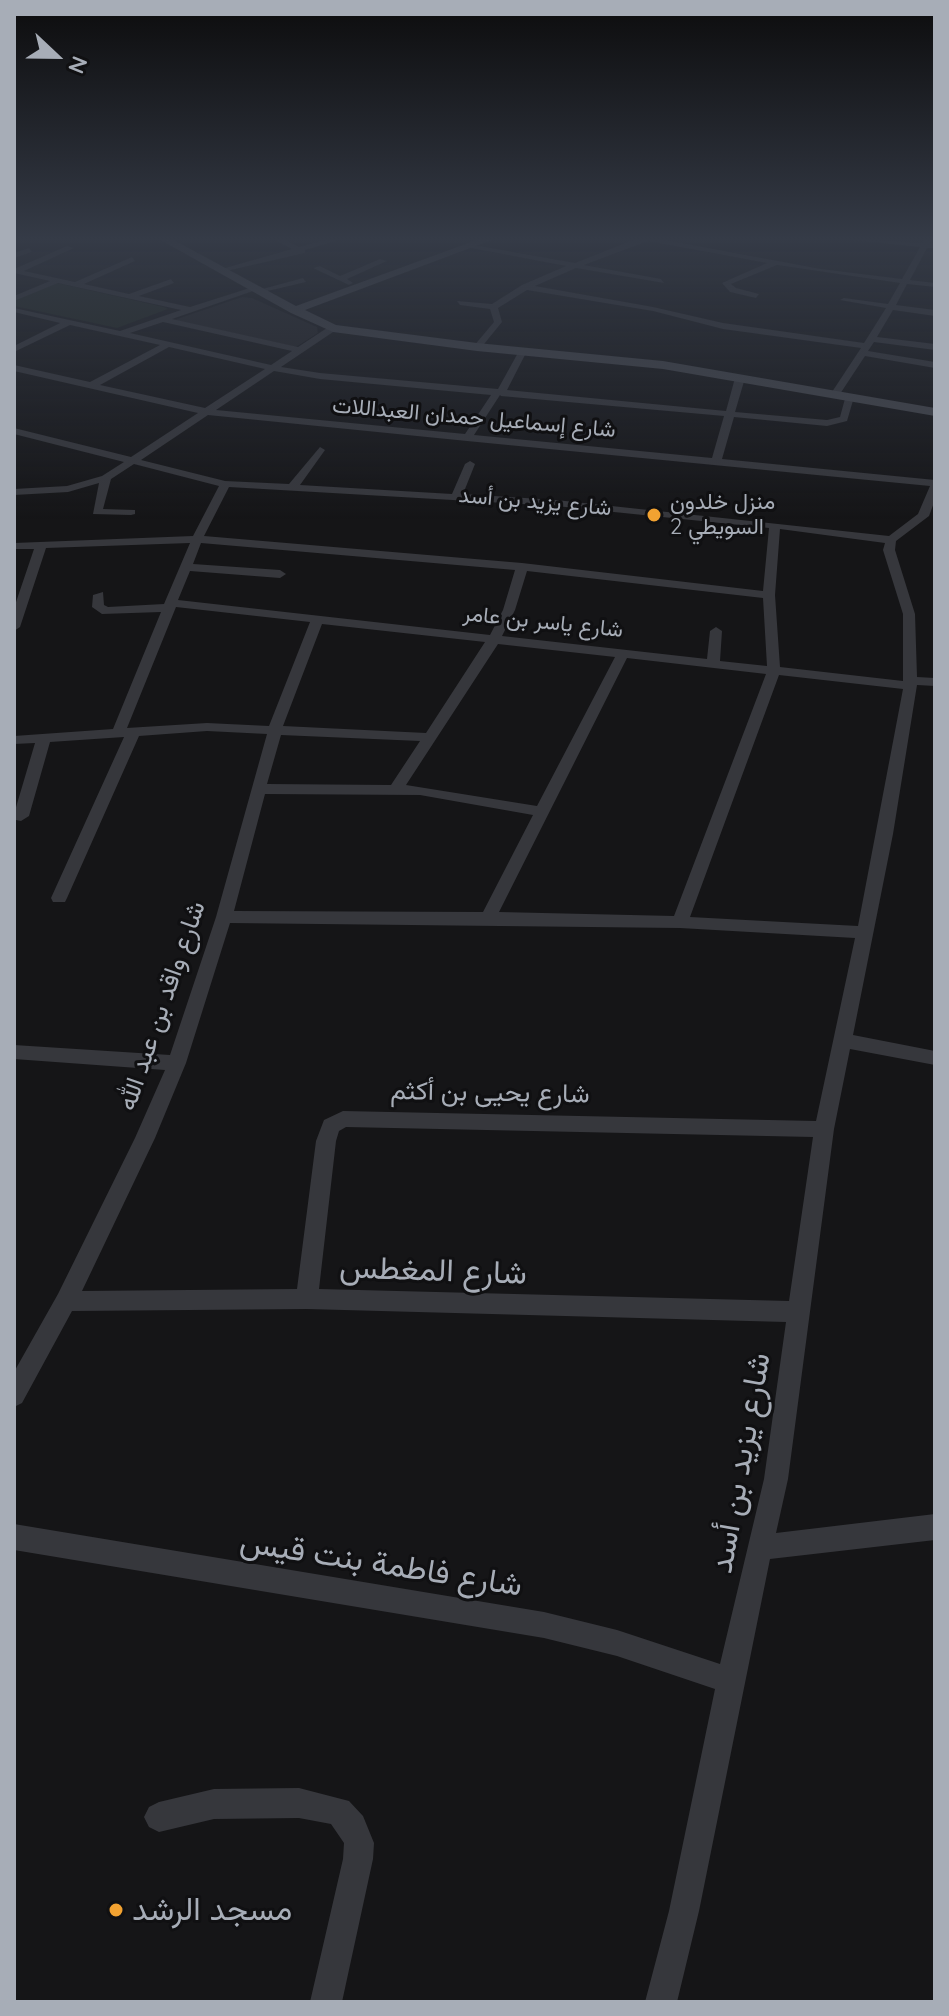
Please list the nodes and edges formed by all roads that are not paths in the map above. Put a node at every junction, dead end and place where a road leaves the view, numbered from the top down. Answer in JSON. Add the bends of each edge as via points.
{"nodes":[{"id":1,"x":48,"y":332,"type":"edge"},
{"id":2,"x":112,"y":332,"type":"edge"},
{"id":3,"x":125,"y":332,"type":"edge"},
{"id":4,"x":220,"y":332,"type":"edge"},
{"id":5,"x":327,"y":332,"type":"edge"},
{"id":6,"x":364,"y":332,"type":"edge"},
{"id":7,"x":490,"y":332,"type":"edge"},
{"id":8,"x":766,"y":332,"type":"edge"},
{"id":9,"x":874,"y":332,"type":"edge"},
{"id":10,"x":120,"y":334,"type":"junction"},
{"id":11,"x":167,"y":345,"type":"junction"},
{"id":12,"x":866,"y":346,"type":"junction"},
{"id":13,"x":477,"y":347,"type":"junction"},
{"id":14,"x":935,"y":347,"type":"edge"},
{"id":15,"x":14,"y":349,"type":"edge"},
{"id":16,"x":300,"y":350,"type":"junction"},
{"id":17,"x":523,"y":351,"type":"junction"},
{"id":18,"x":935,"y":365,"type":"edge"},
{"id":19,"x":14,"y":368,"type":"edge"},
{"id":20,"x":273,"y":368,"type":"junction"},
{"id":21,"x":740,"y":378,"type":"junction"},
{"id":22,"x":90,"y":386,"type":"junction"},
{"id":23,"x":499,"y":393,"type":"junction"},
{"id":24,"x":842,"y":396,"type":"junction"},
{"id":25,"x":208,"y":412,"type":"junction"},
{"id":26,"x":935,"y":412,"type":"edge"},
{"id":27,"x":730,"y":414,"type":"junction"},
{"id":28,"x":16,"y":435,"type":"edge"},
{"id":29,"x":467,"y":438,"type":"junction"},
{"id":30,"x":320,"y":450,"type":"dead end"},
{"id":31,"x":136,"y":459,"type":"junction"},
{"id":32,"x":716,"y":461,"type":"junction"},
{"id":33,"x":470,"y":464,"type":"dead end"},
{"id":34,"x":106,"y":478,"type":"junction"},
{"id":35,"x":225,"y":484,"type":"junction"},
{"id":36,"x":935,"y":485,"type":"edge"},
{"id":37,"x":293,"y":487,"type":"junction"},
{"id":38,"x":14,"y":492,"type":"edge"},
{"id":39,"x":457,"y":495,"type":"junction"},
{"id":40,"x":131,"y":512,"type":"dead end"},
{"id":41,"x":775,"y":526,"type":"junction"},
{"id":42,"x":197,"y":539,"type":"junction"},
{"id":43,"x":891,"y":540,"type":"junction"},
{"id":44,"x":41,"y":545,"type":"junction"},
{"id":45,"x":14,"y":546,"type":"edge"},
{"id":46,"x":185,"y":567,"type":"junction"},
{"id":47,"x":522,"y":567,"type":"junction"},
{"id":48,"x":280,"y":574,"type":"dead end"},
{"id":49,"x":99,"y":595,"type":"dead end"},
{"id":50,"x":769,"y":595,"type":"junction"},
{"id":51,"x":169,"y":605,"type":"junction"},
{"id":52,"x":318,"y":618,"type":"junction"},
{"id":53,"x":14,"y":627,"type":"edge"},
{"id":54,"x":716,"y":631,"type":"dead end"},
{"id":55,"x":494,"y":639,"type":"junction"},
{"id":56,"x":623,"y":653,"type":"junction"},
{"id":57,"x":713,"y":662,"type":"junction"},
{"id":58,"x":774,"y":670,"type":"junction"},
{"id":59,"x":935,"y":682,"type":"edge"},
{"id":60,"x":910,"y":683,"type":"junction"},
{"id":61,"x":275,"y":729,"type":"junction"},
{"id":62,"x":126,"y":731,"type":"junction"},
{"id":63,"x":429,"y":737,"type":"junction"},
{"id":64,"x":44,"y":738,"type":"junction"},
{"id":65,"x":14,"y":740,"type":"edge"},
{"id":66,"x":397,"y":788,"type":"junction"},
{"id":67,"x":260,"y":789,"type":"junction"},
{"id":68,"x":542,"y":812,"type":"junction"},
{"id":69,"x":21,"y":816,"type":"dead end"},
{"id":70,"x":59,"y":898,"type":"dead end"},
{"id":71,"x":224,"y":917,"type":"junction"},
{"id":72,"x":488,"y":918,"type":"junction"},
{"id":73,"x":680,"y":922,"type":"junction"},
{"id":74,"x":864,"y":932,"type":"junction"},
{"id":75,"x":841,"y":1040,"type":"junction"},
{"id":76,"x":14,"y":1052,"type":"edge"},
{"id":77,"x":935,"y":1058,"type":"edge"},
{"id":78,"x":177,"y":1063,"type":"junction"},
{"id":79,"x":824,"y":1129,"type":"junction"},
{"id":80,"x":307,"y":1299,"type":"junction"},
{"id":81,"x":66,"y":1301,"type":"junction"},
{"id":82,"x":799,"y":1312,"type":"junction"},
{"id":83,"x":14,"y":1395,"type":"edge"},
{"id":84,"x":935,"y":1527,"type":"edge"},
{"id":85,"x":14,"y":1537,"type":"edge"},
{"id":86,"x":760,"y":1548,"type":"junction"},
{"id":87,"x":730,"y":1681,"type":"junction"},
{"id":88,"x":159,"y":1817,"type":"dead end"},
{"id":89,"x":326,"y":2002,"type":"edge"},
{"id":90,"x":661,"y":2002,"type":"edge"}],
"edges":[{"from":1,"to":15,"type":"street"},
{"from":2,"to":10,"type":"street"},
{"from":3,"to":10,"type":"street"},
{"from":4,"to":16,"type":"street"},
{"from":5,"to":16,"type":"street"},
{"from":6,"to":13,"type":"street"},
{"from":7,"to":13,"type":"street"},
{"from":8,"to":12,"type":"street"},
{"from":9,"to":12,"type":"street"},
{"from":10,"to":11,"type":"street"},
{"from":11,"to":20,"type":"street"},
{"from":11,"to":22,"type":"street"},
{"from":12,"to":14,"type":"street"},
{"from":12,"to":18,"type":"street"},
{"from":12,"to":24,"type":"street"},
{"from":13,"to":17,"type":"street"},
{"from":16,"to":20,"type":"street"},
{"from":17,"to":21,"type":"street"},
{"from":17,"to":23,"type":"street"},
{"from":19,"to":22,"type":"street","name":"شارع إسماعيل حمدان العبداللات"},
{"from":20,"to":23,"type":"street"},
{"from":20,"to":25,"type":"street"},
{"from":21,"to":24,"type":"street"},
{"from":21,"to":27,"type":"street"},
{"from":22,"to":25,"type":"street","name":"شارع إسماعيل حمدان العبداللات"},
{"from":23,"to":27,"type":"street"},
{"from":23,"to":29,"type":"street"},
{"from":24,"to":26,"type":"street"},
{"from":24,"to":27,"type":"street","via":[[846,416],[837,423]]},
{"from":25,"to":29,"type":"street","name":"شارع إسماعيل حمدان العبداللات"},
{"from":25,"to":31,"type":"street"},
{"from":27,"to":32,"type":"street"},
{"from":28,"to":31,"type":"street","name":"شارع يزيد بن أسد"},
{"from":29,"to":32,"type":"street","name":"شارع إسماعيل حمدان العبداللات"},
{"from":30,"to":37,"type":"street"},
{"from":31,"to":34,"type":"street"},
{"from":31,"to":35,"type":"street","name":"شارع يزيد بن أسد"},
{"from":32,"to":36,"type":"street","name":"شارع إسماعيل حمدان العبداللات"},
{"from":33,"to":39,"type":"street"},
{"from":34,"to":38,"type":"street","via":[[68,489]]},
{"from":34,"to":40,"type":"street","via":[[97,512]]},
{"from":35,"to":37,"type":"street","name":"شارع يزيد بن أسد"},
{"from":35,"to":42,"type":"street"},
{"from":36,"to":43,"type":"street","via":[[923,516]]},
{"from":37,"to":39,"type":"street","name":"شارع يزيد بن أسد"},
{"from":39,"to":41,"type":"street","name":"شارع يزيد بن أسد"},
{"from":41,"to":43,"type":"street","name":"شارع يزيد بن أسد"},
{"from":41,"to":50,"type":"street"},
{"from":42,"to":44,"type":"street"},
{"from":42,"to":46,"type":"street"},
{"from":42,"to":47,"type":"street"},
{"from":43,"to":60,"type":"street","name":"شارع يزيد بن أسد","via":[[889,550],[909,614]]},
{"from":44,"to":45,"type":"street"},
{"from":44,"to":53,"type":"street"},
{"from":46,"to":48,"type":"street"},
{"from":46,"to":51,"type":"street"},
{"from":47,"to":50,"type":"street"},
{"from":47,"to":55,"type":"street"},
{"from":49,"to":51,"type":"street","name":"شارع ياسر بن عامر","via":[[98,607],[106,611]]},
{"from":50,"to":58,"type":"street"},
{"from":51,"to":52,"type":"street","name":"شارع ياسر بن عامر"},
{"from":51,"to":62,"type":"street"},
{"from":52,"to":55,"type":"street","name":"شارع ياسر بن عامر"},
{"from":52,"to":61,"type":"street","name":"شارع واقد بن عبد الله"},
{"from":54,"to":57,"type":"street"},
{"from":55,"to":56,"type":"street","name":"شارع ياسر بن عامر"},
{"from":55,"to":63,"type":"street"},
{"from":56,"to":57,"type":"street","name":"شارع ياسر بن عامر"},
{"from":56,"to":68,"type":"street"},
{"from":57,"to":58,"type":"street","name":"شارع ياسر بن عامر"},
{"from":58,"to":60,"type":"street","name":"شارع ياسر بن عامر"},
{"from":58,"to":73,"type":"street"},
{"from":59,"to":60,"type":"street","name":"شارع ياسر بن عامر"},
{"from":60,"to":74,"type":"street","name":"شارع يزيد بن أسد"},
{"from":61,"to":62,"type":"street"},
{"from":61,"to":63,"type":"street"},
{"from":61,"to":67,"type":"street","name":"شارع واقد بن عبد الله"},
{"from":62,"to":64,"type":"street"},
{"from":62,"to":70,"type":"street"},
{"from":63,"to":66,"type":"street"},
{"from":64,"to":65,"type":"street"},
{"from":64,"to":69,"type":"street"},
{"from":66,"to":67,"type":"street"},
{"from":66,"to":68,"type":"street"},
{"from":67,"to":71,"type":"street","name":"شارع واقد بن عبد الله"},
{"from":68,"to":72,"type":"street"},
{"from":71,"to":72,"type":"street"},
{"from":71,"to":78,"type":"street","name":"شارع واقد بن عبد الله"},
{"from":72,"to":73,"type":"street"},
{"from":73,"to":74,"type":"street"},
{"from":74,"to":75,"type":"street","name":"شارع يزيد بن أسد"},
{"from":75,"to":77,"type":"street"},
{"from":75,"to":79,"type":"street","name":"شارع يزيد بن أسد"},
{"from":76,"to":78,"type":"street"},
{"from":78,"to":81,"type":"street","name":"شارع واقد بن عبد الله"},
{"from":79,"to":80,"type":"street","name":"شارع يحيى بن أكثم","via":[[343,1119],[331,1126],[326,1141]]},
{"from":79,"to":82,"type":"street","name":"شارع يزيد بن أسد"},
{"from":80,"to":81,"type":"street","name":"شارع المغطس"},
{"from":80,"to":82,"type":"street","name":"شارع المغطس"},
{"from":81,"to":83,"type":"street","name":"شارع واقد بن عبد الله"},
{"from":82,"to":86,"type":"street","name":"شارع يزيد بن أسد","via":[[776,1479]]},
{"from":84,"to":86,"type":"street"},
{"from":85,"to":87,"type":"street","name":"شارع فاطمة بنت قيس","via":[[544,1625]]},
{"from":86,"to":87,"type":"street","name":"شارع يزيد بن أسد"},
{"from":87,"to":90,"type":"street","name":"شارع يزيد بن أسد"},
{"from":88,"to":89,"type":"street","via":[[214,1804],[299,1803],[339,1811],[353,1826],[358,1859]]}]}
